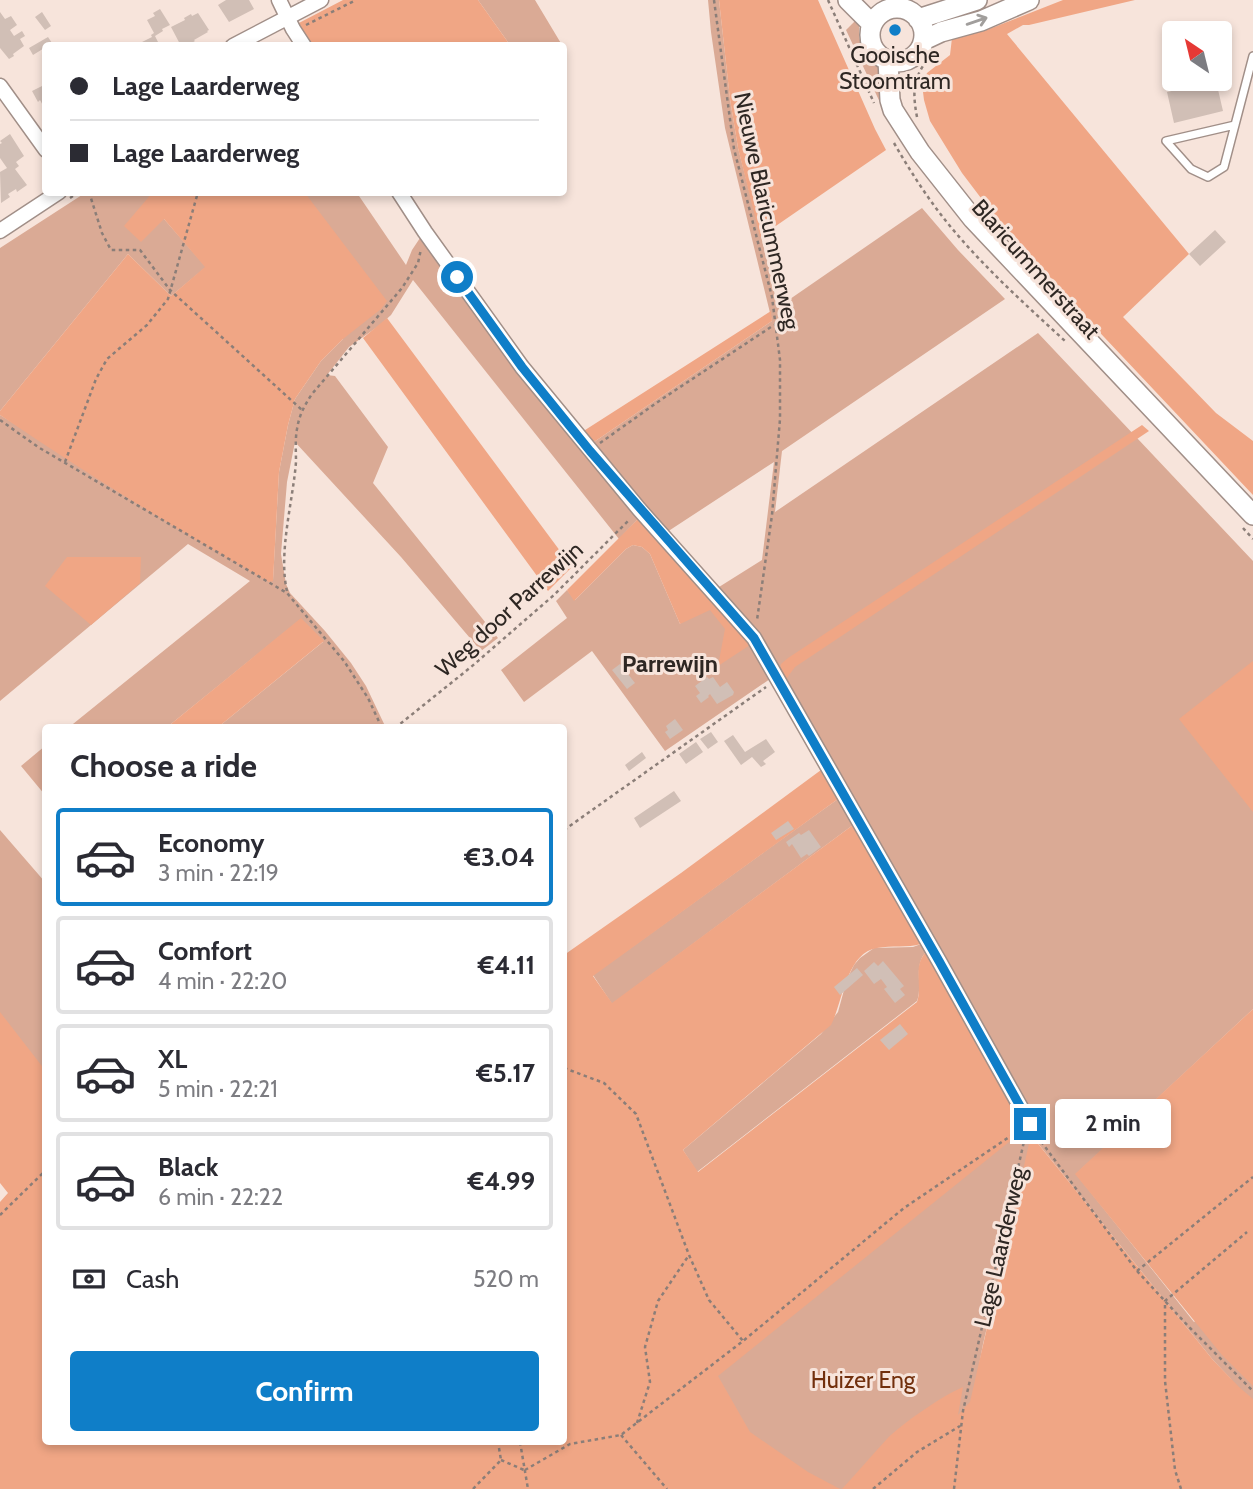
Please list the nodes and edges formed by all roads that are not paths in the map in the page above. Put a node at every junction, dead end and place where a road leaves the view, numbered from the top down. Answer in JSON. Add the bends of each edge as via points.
{"nodes":[{"id":1,"x":279,"y":0,"type":"edge"},
{"id":2,"x":321,"y":0,"type":"edge"},
{"id":3,"x":848,"y":0,"type":"edge"},
{"id":4,"x":977,"y":0,"type":"edge"},
{"id":5,"x":1029,"y":0,"type":"edge"},
{"id":6,"x":881,"y":5,"type":"edge"},
{"id":7,"x":918,"y":19,"type":"junction"},
{"id":8,"x":290,"y":23,"type":"junction"},
{"id":9,"x":872,"y":24,"type":"junction"},
{"id":10,"x":933,"y":36,"type":"junction"},
{"id":11,"x":243,"y":42,"type":"edge"},
{"id":12,"x":302,"y":42,"type":"edge"},
{"id":13,"x":1253,"y":56,"type":"edge"},
{"id":14,"x":898,"y":60,"type":"junction"},
{"id":15,"x":0,"y":86,"type":"edge"},
{"id":16,"x":1235,"y":125,"type":"junction"},
{"id":17,"x":42,"y":144,"type":"edge"},
{"id":18,"x":53,"y":196,"type":"edge"},
{"id":19,"x":402,"y":196,"type":"edge"},
{"id":20,"x":0,"y":231,"type":"edge"},
{"id":21,"x":1253,"y":515,"type":"edge"},
{"id":22,"x":1030,"y":1124,"type":"road end"}],
"edges":[{"from":1,"to":8,"type":"street"},
{"from":2,"to":8,"type":"street"},
{"from":3,"to":9,"type":"main road"},
{"from":4,"to":7,"type":"main road"},
{"from":10,"to":5,"type":"main road","one_way":true},
{"from":6,"to":7,"type":"main road","via":[[904,9]]},
{"from":6,"to":9,"type":"main road"},
{"from":7,"to":10,"type":"main road"},
{"from":8,"to":11,"type":"street"},
{"from":8,"to":12,"type":"street"},
{"from":9,"to":14,"type":"main road","via":[[874,49]]},
{"from":10,"to":14,"type":"main road","via":[[915,54]]},
{"from":13,"to":16,"type":"lane"},
{"from":14,"to":21,"type":"main road","name":"Blaricummerstraat","via":[[890,100],[893,110],[911,123],[920,152],[973,219]]},
{"from":15,"to":17,"type":"street"},
{"from":16,"to":16,"type":"lane","via":[[1223,127],[1166,141],[1191,169],[1208,177],[1224,167]]},
{"from":18,"to":20,"type":"street"},
{"from":19,"to":22,"type":"street","via":[[522,367],[754,638]]}]}
